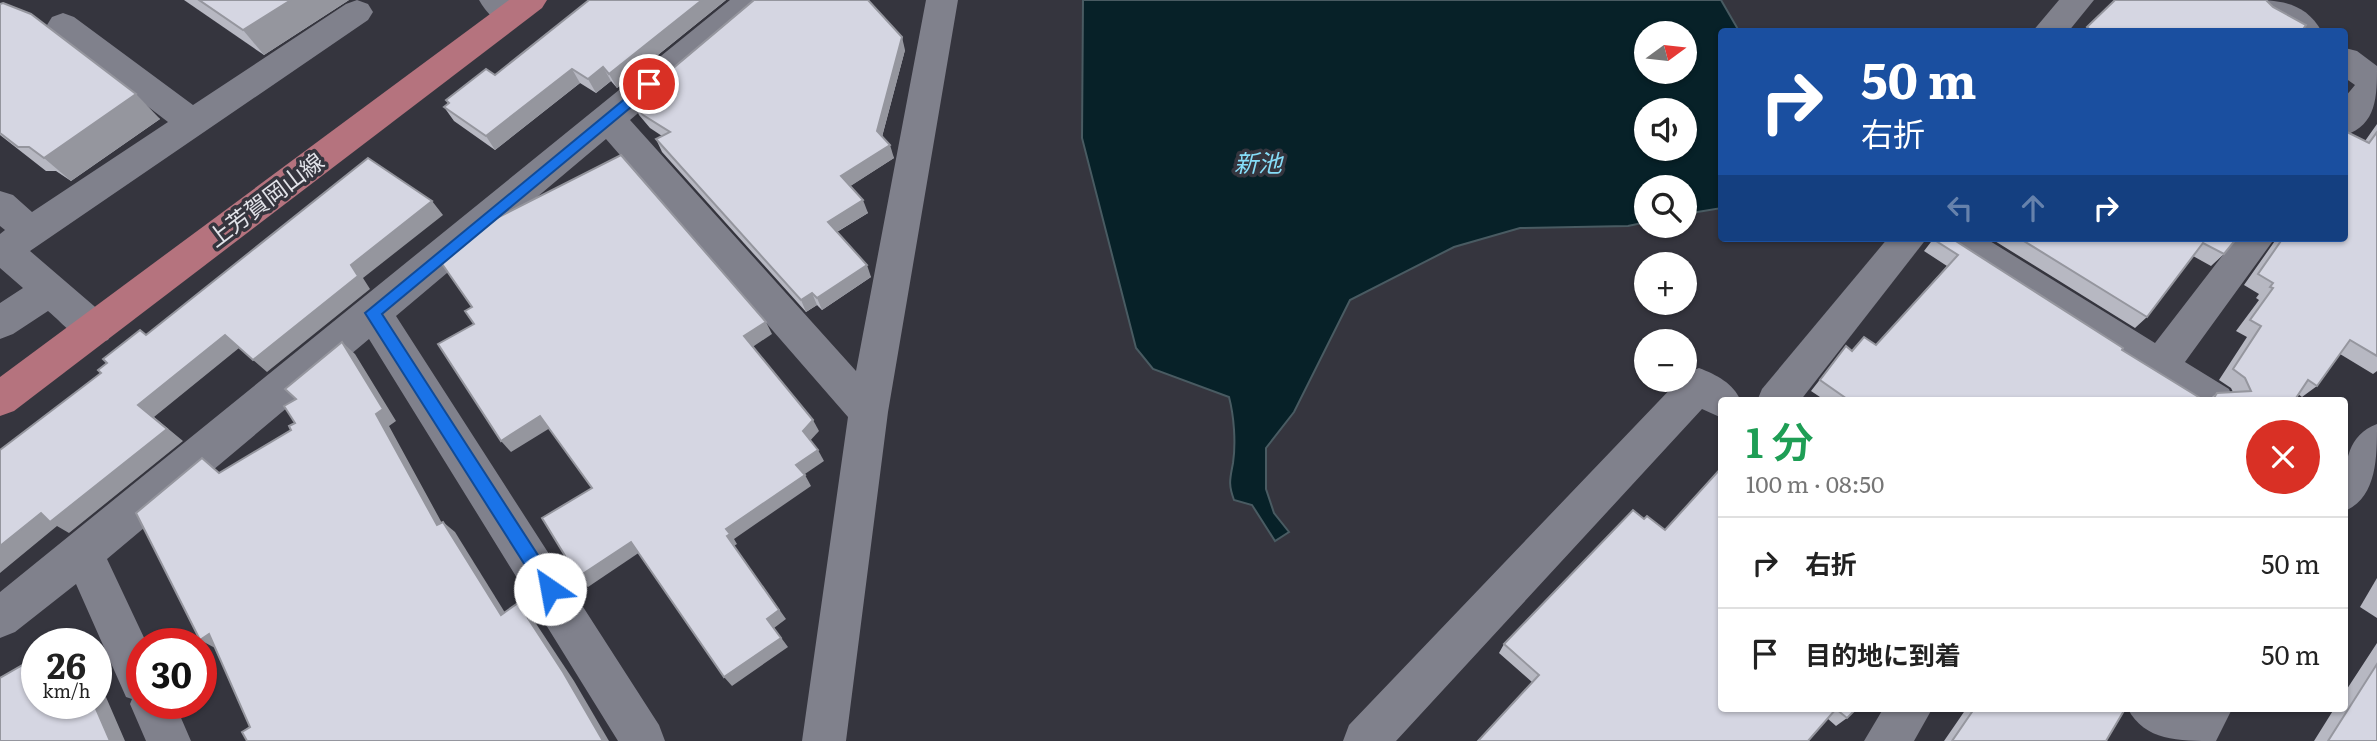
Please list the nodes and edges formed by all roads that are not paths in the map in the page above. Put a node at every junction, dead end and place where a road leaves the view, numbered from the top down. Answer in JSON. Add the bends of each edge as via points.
{"nodes":[{"id":1,"x":751,"y":0,"type":"edge"},
{"id":2,"x":942,"y":0,"type":"edge"},
{"id":3,"x":2078,"y":0,"type":"edge"},
{"id":4,"x":2264,"y":0,"type":"edge"},
{"id":5,"x":512,"y":5,"type":"edge"},
{"id":6,"x":357,"y":12,"type":"dead end"},
{"id":7,"x":63,"y":25,"type":"dead end"},
{"id":8,"x":2053,"y":28,"type":"edge"},
{"id":9,"x":2301,"y":28,"type":"edge"},
{"id":10,"x":2348,"y":62,"type":"edge"},
{"id":11,"x":2376,"y":83,"type":"edge"},
{"id":12,"x":608,"y":118,"type":"junction"},
{"id":13,"x":2348,"y":118,"type":"edge"},
{"id":14,"x":193,"y":123,"type":"junction"},
{"id":15,"x":0,"y":205,"type":"edge"},
{"id":16,"x":32,"y":233,"type":"junction"},
{"id":17,"x":1906,"y":242,"type":"edge"},
{"id":18,"x":1962,"y":242,"type":"edge"},
{"id":19,"x":2254,"y":242,"type":"edge"},
{"id":20,"x":48,"y":291,"type":"junction"},
{"id":21,"x":373,"y":313,"type":"junction"},
{"id":22,"x":0,"y":323,"type":"edge"},
{"id":23,"x":94,"y":329,"type":"junction"},
{"id":24,"x":2160,"y":366,"type":"junction"},
{"id":25,"x":1779,"y":397,"type":"edge"},
{"id":26,"x":2209,"y":397,"type":"edge"},
{"id":27,"x":1718,"y":398,"type":"edge"},
{"id":28,"x":0,"y":399,"type":"edge"},
{"id":29,"x":868,"y":412,"type":"junction"},
{"id":30,"x":2377,"y":442,"type":"edge"},
{"id":31,"x":2348,"y":486,"type":"edge"},
{"id":32,"x":83,"y":553,"type":"junction"},
{"id":33,"x":0,"y":618,"type":"edge"},
{"id":34,"x":126,"y":647,"type":"edge"},
{"id":35,"x":1908,"y":712,"type":"edge"},
{"id":36,"x":2157,"y":712,"type":"edge"},
{"id":37,"x":159,"y":719,"type":"edge"},
{"id":38,"x":2197,"y":729,"type":"edge"},
{"id":39,"x":169,"y":741,"type":"edge"},
{"id":40,"x":643,"y":741,"type":"edge"},
{"id":41,"x":824,"y":741,"type":"edge"},
{"id":42,"x":1365,"y":741,"type":"edge"},
{"id":43,"x":1886,"y":741,"type":"edge"}],
"edges":[{"from":1,"to":12,"type":"street"},
{"from":2,"to":29,"type":"street"},
{"from":3,"to":8,"type":"street"},
{"from":4,"to":9,"type":"street"},
{"from":5,"to":23,"type":"main road","name":"上芳賀岡山線"},
{"from":6,"to":14,"type":"street"},
{"from":7,"to":14,"type":"street"},
{"from":10,"to":11,"type":"street"},
{"from":11,"to":13,"type":"street"},
{"from":12,"to":21,"type":"street"},
{"from":12,"to":29,"type":"street"},
{"from":14,"to":16,"type":"street"},
{"from":15,"to":16,"type":"street"},
{"from":16,"to":20,"type":"street","via":[[4,250]]},
{"from":17,"to":25,"type":"street"},
{"from":18,"to":24,"type":"street"},
{"from":19,"to":24,"type":"street"},
{"from":20,"to":22,"type":"street"},
{"from":20,"to":23,"type":"street"},
{"from":21,"to":32,"type":"street"},
{"from":21,"to":40,"type":"street"},
{"from":23,"to":28,"type":"main road","name":"上芳賀岡山線"},
{"from":24,"to":26,"type":"street"},
{"from":27,"to":42,"type":"street","via":[[1699,385]]},
{"from":29,"to":41,"type":"street"},
{"from":30,"to":31,"type":"street"},
{"from":32,"to":33,"type":"street"},
{"from":32,"to":34,"type":"street"},
{"from":35,"to":43,"type":"street"},
{"from":36,"to":38,"type":"street"},
{"from":37,"to":39,"type":"street"}]}
